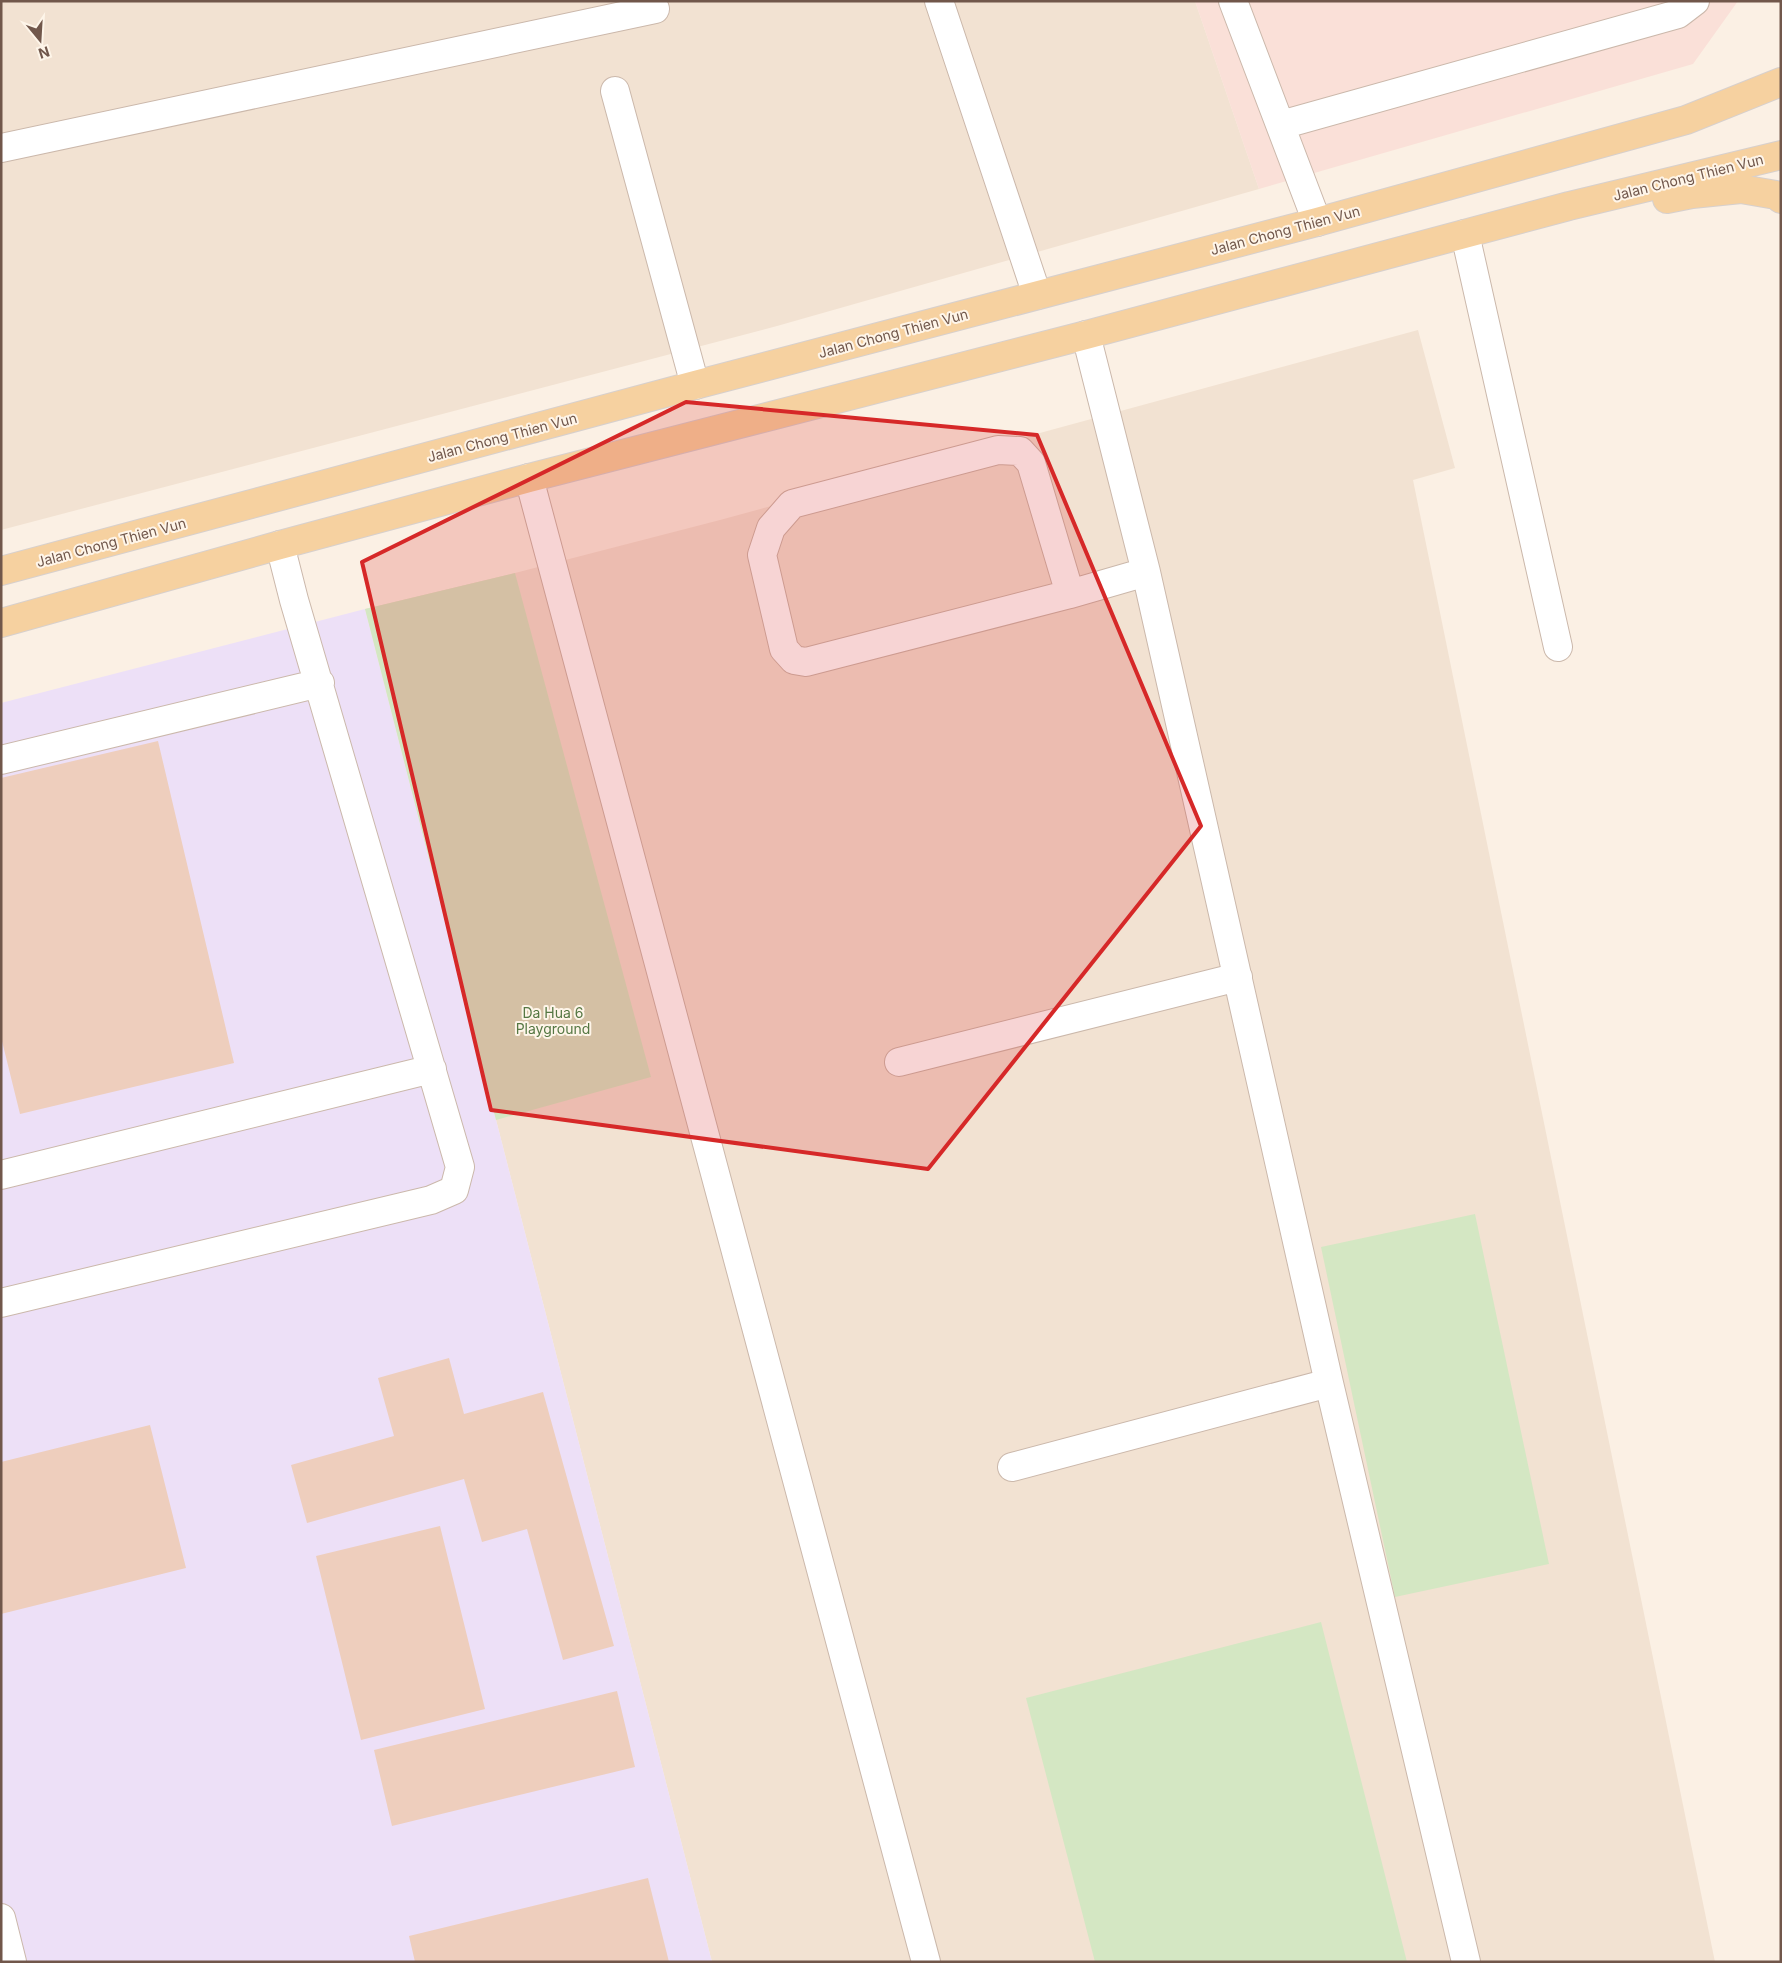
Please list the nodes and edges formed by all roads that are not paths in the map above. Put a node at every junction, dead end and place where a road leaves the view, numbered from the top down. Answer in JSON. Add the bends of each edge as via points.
{"nodes":[{"id":1,"x":939,"y":1,"type":"edge"},
{"id":2,"x":1233,"y":1,"type":"edge"},
{"id":3,"x":1695,"y":1,"type":"edge"},
{"id":4,"x":655,"y":9,"type":"dead end"},
{"id":5,"x":1781,"y":82,"type":"edge"},
{"id":6,"x":615,"y":90,"type":"dead end"},
{"id":7,"x":1281,"y":125,"type":"junction"},
{"id":8,"x":1,"y":148,"type":"edge"},
{"id":9,"x":1781,"y":155,"type":"edge"},
{"id":10,"x":1781,"y":199,"type":"edge"},
{"id":11,"x":1569,"y":206,"type":"junction"},
{"id":12,"x":1317,"y":222,"type":"junction"},
{"id":13,"x":1465,"y":234,"type":"junction"},
{"id":14,"x":1038,"y":295,"type":"junction"},
{"id":15,"x":1086,"y":335,"type":"junction"},
{"id":16,"x":695,"y":386,"type":"junction"},
{"id":17,"x":529,"y":478,"type":"junction"},
{"id":18,"x":280,"y":545,"type":"junction"},
{"id":19,"x":1,"y":571,"type":"edge"},
{"id":20,"x":1146,"y":572,"type":"junction"},
{"id":21,"x":1070,"y":594,"type":"junction"},
{"id":22,"x":1,"y":623,"type":"edge"},
{"id":23,"x":1558,"y":647,"type":"dead end"},
{"id":24,"x":320,"y":683,"type":"junction"},
{"id":25,"x":1,"y":760,"type":"edge"},
{"id":26,"x":1238,"y":977,"type":"junction"},
{"id":27,"x":899,"y":1062,"type":"dead end"},
{"id":28,"x":432,"y":1068,"type":"junction"},
{"id":29,"x":1,"y":1175,"type":"edge"},
{"id":30,"x":1,"y":1304,"type":"edge"},
{"id":31,"x":1329,"y":1383,"type":"junction"},
{"id":32,"x":1012,"y":1466,"type":"dead end"},
{"id":33,"x":1,"y":1918,"type":"edge"},
{"id":34,"x":12,"y":1962,"type":"edge"},
{"id":35,"x":926,"y":1962,"type":"edge"},
{"id":36,"x":1466,"y":1962,"type":"edge"}],
"edges":[{"from":1,"to":14,"type":"street"},
{"from":2,"to":7,"type":"street"},
{"from":3,"to":7,"type":"street","via":[[1678,14]]},
{"from":4,"to":8,"type":"street"},
{"from":5,"to":12,"type":"main road","name":"Jalan Chong Thien Vun","via":[[1686,120]]},
{"from":6,"to":16,"type":"street"},
{"from":7,"to":12,"type":"street"},
{"from":9,"to":11,"type":"main road","name":"Jalan Chong Thien Vun"},
{"from":10,"to":11,"type":"main road","via":[[1776,195],[1741,189],[1692,194],[1588,213]]},
{"from":11,"to":13,"type":"main road","name":"Jalan Chong Thien Vun"},
{"from":12,"to":14,"type":"main road","name":"Jalan Chong Thien Vun"},
{"from":13,"to":15,"type":"main road","name":"Jalan Chong Thien Vun"},
{"from":13,"to":23,"type":"street"},
{"from":14,"to":16,"type":"main road","name":"Jalan Chong Thien Vun"},
{"from":15,"to":17,"type":"main road","name":"Jalan Chong Thien Vun"},
{"from":15,"to":20,"type":"street"},
{"from":16,"to":19,"type":"main road","name":"Jalan Chong Thien Vun"},
{"from":17,"to":18,"type":"main road","name":"Jalan Chong Thien Vun"},
{"from":17,"to":35,"type":"street"},
{"from":18,"to":22,"type":"main road","name":"Jalan Chong Thien Vun"},
{"from":18,"to":24,"type":"street"},
{"from":20,"to":21,"type":"street"},
{"from":20,"to":26,"type":"street"},
{"from":21,"to":21,"type":"street","via":[[1031,463],[1020,451],[998,450],[792,504],[771,528],[762,555],[784,649],[794,660],[806,662]]},
{"from":24,"to":25,"type":"street"},
{"from":24,"to":28,"type":"street"},
{"from":26,"to":27,"type":"street"},
{"from":26,"to":31,"type":"street"},
{"from":28,"to":29,"type":"street"},
{"from":28,"to":30,"type":"street","via":[[460,1167],[454,1190],[431,1200]]},
{"from":31,"to":32,"type":"street"},
{"from":31,"to":36,"type":"street"},
{"from":33,"to":34,"type":"street"}]}
